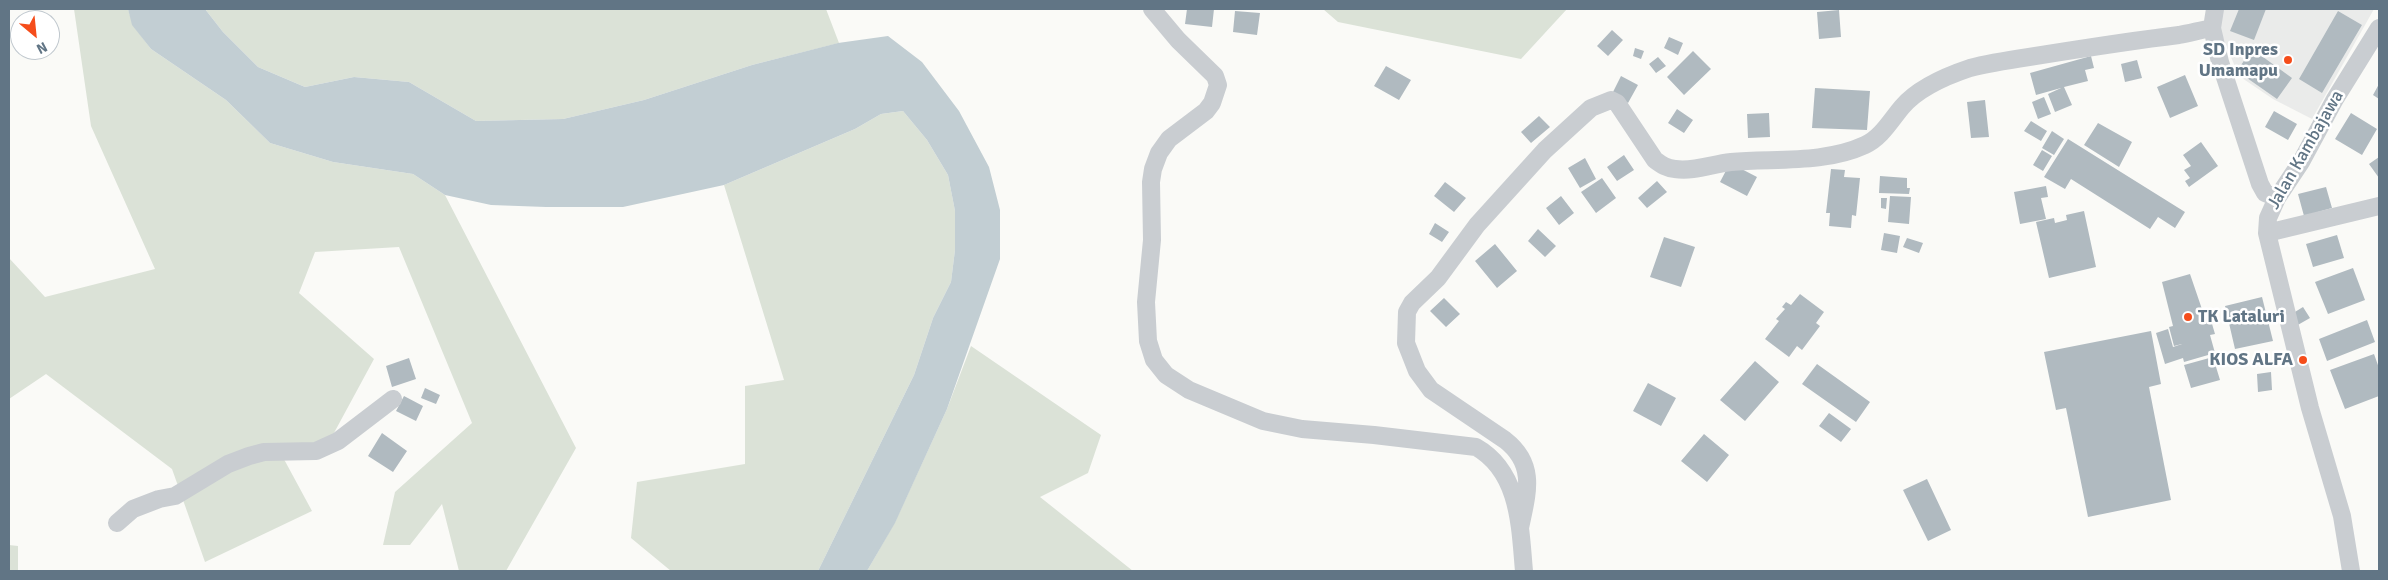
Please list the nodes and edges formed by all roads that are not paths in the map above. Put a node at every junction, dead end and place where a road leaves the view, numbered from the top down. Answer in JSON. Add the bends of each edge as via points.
{"nodes":[{"id":1,"x":1152,"y":9,"type":"edge"},
{"id":2,"x":2214,"y":9,"type":"edge"},
{"id":3,"x":2212,"y":28,"type":"junction"},
{"id":4,"x":2379,"y":28,"type":"edge"},
{"id":5,"x":2276,"y":198,"type":"junction"},
{"id":6,"x":2379,"y":206,"type":"edge"},
{"id":7,"x":2267,"y":234,"type":"junction"},
{"id":8,"x":393,"y":399,"type":"dead end"},
{"id":9,"x":117,"y":522,"type":"dead end"},
{"id":10,"x":1520,"y":528,"type":"junction"},
{"id":11,"x":1524,"y":571,"type":"edge"},
{"id":12,"x":2351,"y":571,"type":"edge"}],
"edges":[{"from":1,"to":10,"type":"street","via":[[1215,76],[1218,85],[1206,112],[1169,139],[1153,169],[1152,240],[1146,302],[1148,341],[1154,360],[1166,375],[1189,390],[1263,421],[1302,429],[1476,447],[1488,454],[1504,474],[1516,504]]},
{"from":2,"to":3,"type":"street"},
{"from":3,"to":5,"type":"street","via":[[2260,184],[2265,193]]},
{"from":3,"to":10,"type":"street","via":[[2098,44],[1970,68],[1915,94],[1866,145],[1831,155],[1674,169],[1655,160],[1617,103],[1604,101],[1591,108],[1545,150],[1477,225],[1438,278],[1407,312],[1406,343],[1423,381],[1431,390],[1505,440],[1521,457],[1526,470],[1527,491]]},
{"from":4,"to":5,"type":"street","name":"Jalan Kambajawa","via":[[2301,162]]},
{"from":5,"to":7,"type":"street","name":"Jalan Kambajawa","via":[[2268,218]]},
{"from":6,"to":7,"type":"street"},
{"from":7,"to":12,"type":"street","name":"Jalan Kambajawa","via":[[2307,398],[2342,516]]},
{"from":8,"to":9,"type":"street","via":[[329,446],[316,451],[264,452],[249,456],[228,464],[175,496],[133,509]]},
{"from":10,"to":11,"type":"street"}]}
